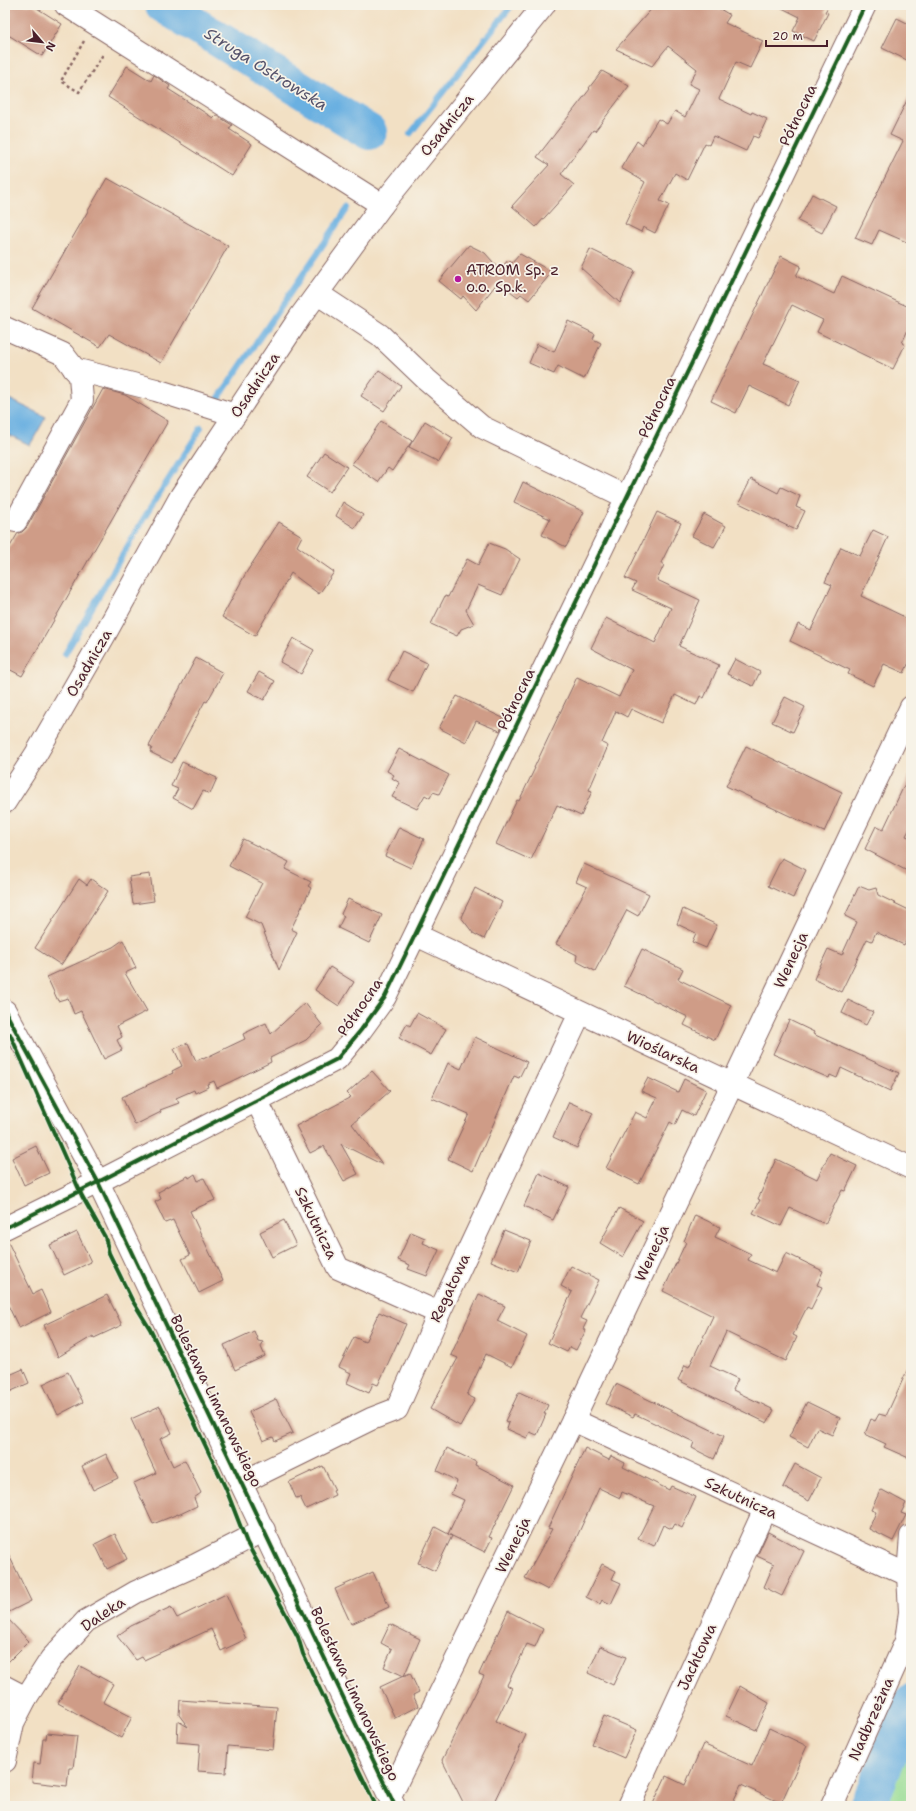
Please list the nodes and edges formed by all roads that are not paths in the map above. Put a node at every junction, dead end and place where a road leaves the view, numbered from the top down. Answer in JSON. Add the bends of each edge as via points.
{"nodes":[{"id":1,"x":66,"y":5,"type":"edge"},
{"id":2,"x":544,"y":5,"type":"edge"},
{"id":3,"x":866,"y":5,"type":"edge"},
{"id":4,"x":382,"y":205,"type":"junction"},
{"id":5,"x":318,"y":294,"type":"junction"},
{"id":6,"x":5,"y":328,"type":"edge"},
{"id":7,"x":74,"y":369,"type":"junction"},
{"id":8,"x":235,"y":415,"type":"junction"},
{"id":9,"x":626,"y":497,"type":"junction"},
{"id":10,"x":5,"y":519,"type":"edge"},
{"id":11,"x":911,"y":707,"type":"edge"},
{"id":12,"x":8,"y":799,"type":"edge"},
{"id":13,"x":5,"y":820,"type":"edge"},
{"id":14,"x":416,"y":935,"type":"junction"},
{"id":15,"x":5,"y":1011,"type":"edge"},
{"id":16,"x":580,"y":1013,"type":"junction"},
{"id":17,"x":731,"y":1085,"type":"junction"},
{"id":18,"x":257,"y":1101,"type":"junction"},
{"id":19,"x":911,"y":1168,"type":"edge"},
{"id":20,"x":98,"y":1182,"type":"junction"},
{"id":21,"x":5,"y":1228,"type":"edge"},
{"id":22,"x":438,"y":1312,"type":"junction"},
{"id":23,"x":573,"y":1420,"type":"junction"},
{"id":24,"x":242,"y":1484,"type":"junction"},
{"id":25,"x":765,"y":1508,"type":"junction"},
{"id":26,"x":264,"y":1530,"type":"junction"},
{"id":27,"x":911,"y":1536,"type":"edge"},
{"id":28,"x":908,"y":1575,"type":"junction"},
{"id":29,"x":5,"y":1687,"type":"edge"},
{"id":30,"x":26,"y":1698,"type":"junction"},
{"id":31,"x":5,"y":1761,"type":"edge"},
{"id":32,"x":392,"y":1801,"type":"edge"},
{"id":33,"x":629,"y":1806,"type":"edge"},
{"id":34,"x":832,"y":1806,"type":"edge"}],
"edges":[{"from":1,"to":4,"type":"street"},
{"from":2,"to":4,"type":"street","name":"Osadnicza"},
{"from":3,"to":9,"type":"street","name":"Północna"},
{"from":4,"to":5,"type":"street","name":"Osadnicza"},
{"from":5,"to":8,"type":"street","name":"Osadnicza"},
{"from":5,"to":9,"type":"street","via":[[380,334],[482,427]]},
{"from":6,"to":7,"type":"street","via":[[63,354]]},
{"from":7,"to":8,"type":"street","via":[[156,390]]},
{"from":7,"to":10,"type":"street","via":[[80,376],[82,400],[16,521]]},
{"from":8,"to":12,"type":"street","name":"Osadnicza","via":[[181,496],[102,640]]},
{"from":9,"to":14,"type":"street","name":"Północna"},
{"from":11,"to":17,"type":"street","name":"Wenecja"},
{"from":12,"to":13,"type":"street","name":"Osadnicza"},
{"from":14,"to":16,"type":"street","name":"Wioślarska"},
{"from":14,"to":18,"type":"street","name":"Północna","via":[[385,997],[337,1059]]},
{"from":15,"to":20,"type":"street","name":"Bolesława Limanowskiego"},
{"from":16,"to":17,"type":"street","name":"Wioślarska"},
{"from":16,"to":22,"type":"street","name":"Regatowa"},
{"from":17,"to":19,"type":"street","name":"Wioślarska"},
{"from":17,"to":23,"type":"street","name":"Wenecja"},
{"from":18,"to":20,"type":"street","name":"Północna"},
{"from":18,"to":22,"type":"street","name":"Szkutnicza","via":[[338,1268]]},
{"from":20,"to":21,"type":"street","name":"Północna"},
{"from":20,"to":24,"type":"street","name":"Bolesława Limanowskiego"},
{"from":22,"to":24,"type":"street","name":"Regatowa","via":[[396,1409]]},
{"from":23,"to":25,"type":"street","name":"Szkutnicza"},
{"from":23,"to":32,"type":"street","name":"Wenecja"},
{"from":24,"to":26,"type":"street","name":"Bolesława Limanowskiego"},
{"from":25,"to":28,"type":"street","name":"Szkutnicza"},
{"from":25,"to":33,"type":"street","name":"Jachtowa"},
{"from":26,"to":30,"type":"street","name":"Daleka","via":[[136,1592],[86,1621],[51,1659]]},
{"from":26,"to":32,"type":"street","name":"Bolesława Limanowskiego"},
{"from":27,"to":28,"type":"street","name":"Nadbrzeżna"},
{"from":28,"to":34,"type":"street","name":"Nadbrzeżna","via":[[910,1612],[906,1641]]},
{"from":29,"to":30,"type":"street"},
{"from":30,"to":31,"type":"street","name":"Daleka","via":[[14,1723]]}]}
